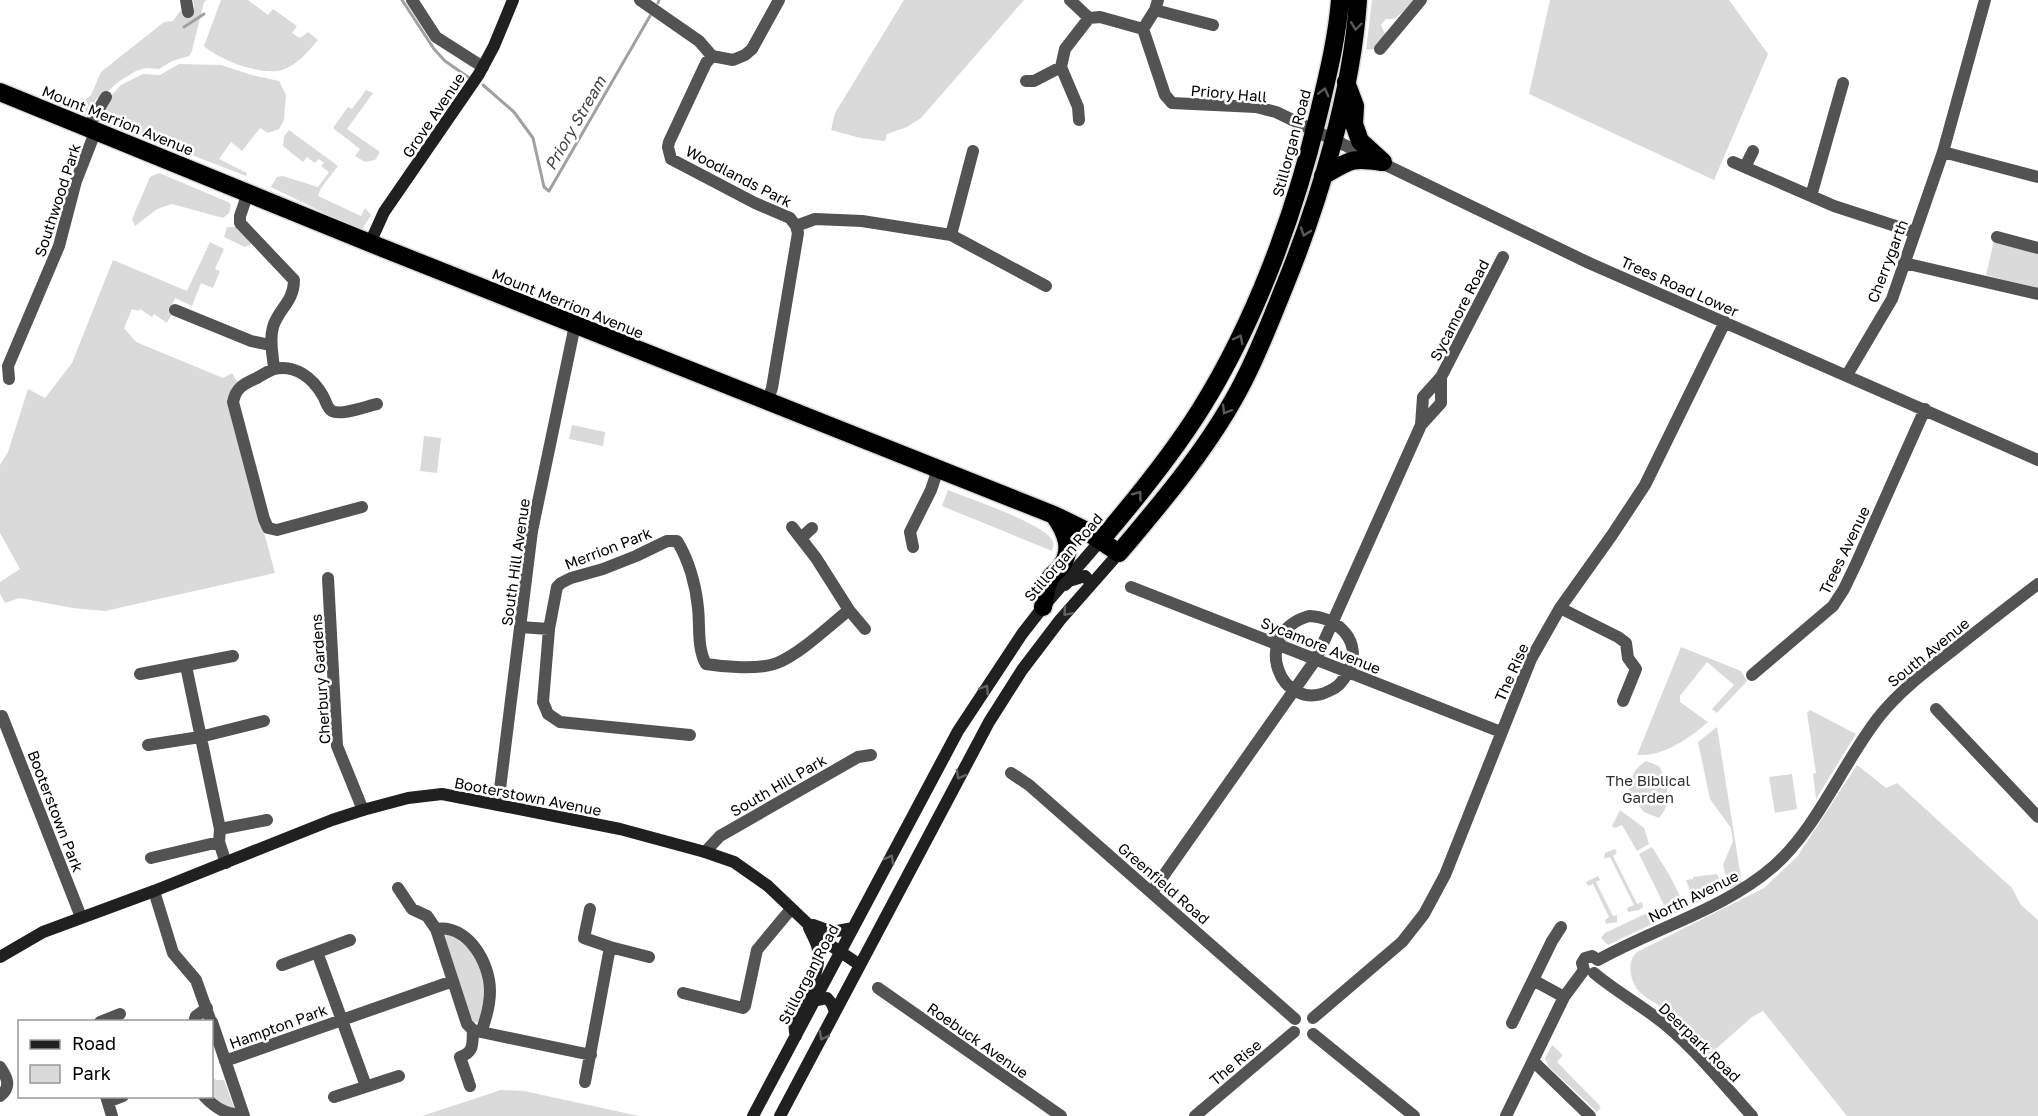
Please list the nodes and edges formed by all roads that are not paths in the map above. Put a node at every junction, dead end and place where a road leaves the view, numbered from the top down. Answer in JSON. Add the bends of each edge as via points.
{"nodes":[{"id":1,"x":412,"y":0,"type":"edge"},
{"id":2,"x":513,"y":0,"type":"edge"},
{"id":3,"x":640,"y":0,"type":"edge"},
{"id":4,"x":779,"y":0,"type":"edge"},
{"id":5,"x":1070,"y":0,"type":"edge"},
{"id":6,"x":1340,"y":0,"type":"edge"},
{"id":7,"x":1358,"y":0,"type":"edge"},
{"id":8,"x":1421,"y":0,"type":"edge"},
{"id":9,"x":1985,"y":0,"type":"edge"},
{"id":10,"x":1156,"y":5,"type":"edge"},
{"id":11,"x":1089,"y":18,"type":"junction"},
{"id":12,"x":1385,"y":20,"type":"dead end"},
{"id":13,"x":1213,"y":25,"type":"dead end"},
{"id":14,"x":1396,"y":28,"type":"junction"},
{"id":15,"x":1143,"y":29,"type":"junction"},
{"id":16,"x":1380,"y":49,"type":"dead end"},
{"id":17,"x":712,"y":56,"type":"junction"},
{"id":18,"x":1061,"y":66,"type":"junction"},
{"id":19,"x":483,"y":67,"type":"junction"},
{"id":20,"x":1026,"y":81,"type":"dead end"},
{"id":21,"x":1346,"y":82,"type":"junction"},
{"id":22,"x":1843,"y":82,"type":"dead end"},
{"id":23,"x":0,"y":92,"type":"edge"},
{"id":24,"x":106,"y":98,"type":"dead end"},
{"id":25,"x":1079,"y":120,"type":"dead end"},
{"id":26,"x":92,"y":129,"type":"junction"},
{"id":27,"x":1314,"y":130,"type":"junction"},
{"id":28,"x":1333,"y":140,"type":"junction"},
{"id":29,"x":973,"y":151,"type":"dead end"},
{"id":30,"x":1753,"y":151,"type":"dead end"},
{"id":31,"x":1942,"y":152,"type":"junction"},
{"id":32,"x":1383,"y":162,"type":"junction"},
{"id":33,"x":1733,"y":162,"type":"dead end"},
{"id":34,"x":1745,"y":167,"type":"junction"},
{"id":35,"x":1323,"y":176,"type":"junction"},
{"id":36,"x":2038,"y":177,"type":"edge"},
{"id":37,"x":248,"y":193,"type":"junction"},
{"id":38,"x":1811,"y":196,"type":"junction"},
{"id":39,"x":796,"y":226,"type":"junction"},
{"id":40,"x":1914,"y":232,"type":"junction"},
{"id":41,"x":951,"y":235,"type":"junction"},
{"id":42,"x":1997,"y":237,"type":"dead end"},
{"id":43,"x":370,"y":243,"type":"junction"},
{"id":44,"x":2038,"y":248,"type":"edge"},
{"id":45,"x":1503,"y":257,"type":"dead end"},
{"id":46,"x":1904,"y":263,"type":"junction"},
{"id":47,"x":1046,"y":286,"type":"dead end"},
{"id":48,"x":2038,"y":294,"type":"edge"},
{"id":49,"x":176,"y":310,"type":"dead end"},
{"id":50,"x":1725,"y":322,"type":"junction"},
{"id":51,"x":575,"y":325,"type":"junction"},
{"id":52,"x":270,"y":345,"type":"junction"},
{"id":53,"x":274,"y":369,"type":"junction"},
{"id":54,"x":1847,"y":375,"type":"junction"},
{"id":55,"x":1441,"y":377,"type":"junction"},
{"id":56,"x":9,"y":379,"type":"dead end"},
{"id":57,"x":767,"y":402,"type":"junction"},
{"id":58,"x":377,"y":404,"type":"dead end"},
{"id":59,"x":1925,"y":409,"type":"junction"},
{"id":60,"x":1421,"y":424,"type":"junction"},
{"id":61,"x":2038,"y":460,"type":"edge"},
{"id":62,"x":938,"y":469,"type":"junction"},
{"id":63,"x":362,"y":507,"type":"dead end"},
{"id":64,"x":1054,"y":515,"type":"junction"},
{"id":65,"x":792,"y":527,"type":"dead end"},
{"id":66,"x":812,"y":528,"type":"dead end"},
{"id":67,"x":801,"y":538,"type":"junction"},
{"id":68,"x":1101,"y":540,"type":"junction"},
{"id":69,"x":914,"y":547,"type":"dead end"},
{"id":70,"x":1119,"y":553,"type":"junction"},
{"id":71,"x":328,"y":578,"type":"dead end"},
{"id":72,"x":2038,"y":584,"type":"edge"},
{"id":73,"x":1090,"y":586,"type":"junction"},
{"id":74,"x":1131,"y":587,"type":"dead end"},
{"id":75,"x":1043,"y":607,"type":"junction"},
{"id":76,"x":1560,"y":608,"type":"junction"},
{"id":77,"x":849,"y":610,"type":"junction"},
{"id":78,"x":1332,"y":621,"type":"junction"},
{"id":79,"x":520,"y":627,"type":"junction"},
{"id":80,"x":549,"y":629,"type":"junction"},
{"id":81,"x":865,"y":629,"type":"dead end"},
{"id":82,"x":1277,"y":644,"type":"junction"},
{"id":83,"x":233,"y":656,"type":"dead end"},
{"id":84,"x":1316,"y":660,"type":"junction"},
{"id":85,"x":186,"y":666,"type":"junction"},
{"id":86,"x":1348,"y":672,"type":"junction"},
{"id":87,"x":140,"y":674,"type":"dead end"},
{"id":88,"x":1752,"y":675,"type":"dead end"},
{"id":89,"x":1294,"y":692,"type":"junction"},
{"id":90,"x":1623,"y":701,"type":"dead end"},
{"id":91,"x":1936,"y":709,"type":"dead end"},
{"id":92,"x":2,"y":716,"type":"dead end"},
{"id":93,"x":264,"y":722,"type":"dead end"},
{"id":94,"x":1501,"y":732,"type":"junction"},
{"id":95,"x":690,"y":735,"type":"dead end"},
{"id":96,"x":200,"y":737,"type":"junction"},
{"id":97,"x":148,"y":745,"type":"dead end"},
{"id":98,"x":871,"y":755,"type":"dead end"},
{"id":99,"x":1852,"y":756,"type":"joint"},
{"id":100,"x":1011,"y":773,"type":"dead end"},
{"id":101,"x":498,"y":805,"type":"junction"},
{"id":102,"x":363,"y":810,"type":"junction"},
{"id":103,"x":2038,"y":817,"type":"edge"},
{"id":104,"x":267,"y":820,"type":"dead end"},
{"id":105,"x":220,"y":829,"type":"junction"},
{"id":106,"x":219,"y":842,"type":"junction"},
{"id":107,"x":705,"y":852,"type":"junction"},
{"id":108,"x":152,"y":858,"type":"dead end"},
{"id":109,"x":226,"y":863,"type":"junction"},
{"id":110,"x":398,"y":888,"type":"dead end"},
{"id":111,"x":154,"y":891,"type":"junction"},
{"id":112,"x":1152,"y":892,"type":"junction"},
{"id":113,"x":590,"y":909,"type":"dead end"},
{"id":114,"x":791,"y":909,"type":"junction"},
{"id":115,"x":81,"y":916,"type":"junction"},
{"id":116,"x":806,"y":922,"type":"junction"},
{"id":117,"x":1562,"y":927,"type":"dead end"},
{"id":118,"x":853,"y":928,"type":"junction"},
{"id":119,"x":436,"y":929,"type":"junction"},
{"id":120,"x":350,"y":940,"type":"dead end"},
{"id":121,"x":609,"y":947,"type":"junction"},
{"id":122,"x":317,"y":952,"type":"junction"},
{"id":123,"x":840,"y":953,"type":"junction"},
{"id":124,"x":0,"y":957,"type":"edge"},
{"id":125,"x":650,"y":957,"type":"dead end"},
{"id":126,"x":282,"y":965,"type":"dead end"},
{"id":127,"x":860,"y":965,"type":"junction"},
{"id":128,"x":1589,"y":972,"type":"junction"},
{"id":129,"x":1533,"y":980,"type":"junction"},
{"id":130,"x":453,"y":981,"type":"junction"},
{"id":131,"x":878,"y":988,"type":"dead end"},
{"id":132,"x":683,"y":993,"type":"dead end"},
{"id":133,"x":1564,"y":997,"type":"junction"},
{"id":134,"x":814,"y":1001,"type":"junction"},
{"id":135,"x":207,"y":1008,"type":"junction"},
{"id":136,"x":835,"y":1012,"type":"junction"},
{"id":137,"x":120,"y":1014,"type":"dead end"},
{"id":138,"x":1313,"y":1018,"type":"junction"},
{"id":139,"x":1295,"y":1019,"type":"junction"},
{"id":140,"x":105,"y":1020,"type":"edge"},
{"id":141,"x":195,"y":1020,"type":"edge"},
{"id":142,"x":210,"y":1020,"type":"edge"},
{"id":143,"x":342,"y":1020,"type":"junction"},
{"id":144,"x":1512,"y":1023,"type":"dead end"},
{"id":145,"x":213,"y":1028,"type":"edge"},
{"id":146,"x":477,"y":1031,"type":"junction"},
{"id":147,"x":1294,"y":1032,"type":"junction"},
{"id":148,"x":1312,"y":1034,"type":"junction"},
{"id":149,"x":796,"y":1036,"type":"junction"},
{"id":150,"x":591,"y":1055,"type":"junction"},
{"id":151,"x":225,"y":1061,"type":"junction"},
{"id":152,"x":1533,"y":1061,"type":"junction"},
{"id":153,"x":0,"y":1066,"type":"edge"},
{"id":154,"x":399,"y":1076,"type":"dead end"},
{"id":155,"x":585,"y":1082,"type":"dead end"},
{"id":156,"x":366,"y":1086,"type":"junction"},
{"id":157,"x":470,"y":1086,"type":"dead end"},
{"id":158,"x":0,"y":1096,"type":"edge"},
{"id":159,"x":334,"y":1097,"type":"dead end"},
{"id":160,"x":206,"y":1098,"type":"edge"},
{"id":161,"x":107,"y":1099,"type":"edge"},
{"id":162,"x":243,"y":1115,"type":"edge"},
{"id":163,"x":112,"y":1116,"type":"edge"},
{"id":164,"x":753,"y":1116,"type":"edge"},
{"id":165,"x":780,"y":1116,"type":"edge"},
{"id":166,"x":1061,"y":1116,"type":"edge"},
{"id":167,"x":1195,"y":1116,"type":"edge"},
{"id":168,"x":1414,"y":1116,"type":"edge"},
{"id":169,"x":1506,"y":1116,"type":"edge"},
{"id":170,"x":1590,"y":1116,"type":"edge"},
{"id":171,"x":1752,"y":1116,"type":"edge"}],
"edges":[{"from":1,"to":19,"type":"street","via":[[436,38]]},
{"from":2,"to":19,"type":"main road","name":"Grove Avenue"},
{"from":3,"to":17,"type":"street","via":[[699,41]]},
{"from":4,"to":17,"type":"street","via":[[745,55],[733,60]]},
{"from":5,"to":11,"type":"street"},
{"from":27,"to":6,"type":"highway","name":"Stillorgan Road","one_way":true},
{"from":7,"to":21,"type":"highway","one_way":true},
{"from":8,"to":14,"type":"street"},
{"from":9,"to":31,"type":"street","name":"Cherrygarth"},
{"from":10,"to":13,"type":"street"},
{"from":10,"to":15,"type":"street"},
{"from":11,"to":15,"type":"street","via":[[1100,17]]},
{"from":11,"to":18,"type":"street","via":[[1065,49]]},
{"from":12,"to":14,"type":"street"},
{"from":14,"to":16,"type":"street"},
{"from":15,"to":27,"type":"street","name":"Priory Hall","via":[[1165,94],[1172,103],[1256,107]]},
{"from":17,"to":39,"type":"street","name":"Woodlands Park","via":[[669,142],[671,159],[790,218]]},
{"from":18,"to":20,"type":"street","via":[[1034,81]]},
{"from":18,"to":25,"type":"street","via":[[1078,107]]},
{"from":19,"to":43,"type":"main road","name":"Grove Avenue","via":[[384,212]]},
{"from":21,"to":28,"type":"highway"},
{"from":21,"to":32,"type":"highway","via":[[1360,141]]},
{"from":22,"to":38,"type":"street"},
{"from":23,"to":26,"type":"highway","name":"Mount Merrion Avenue"},
{"from":24,"to":26,"type":"street","name":"Southwood Park"},
{"from":26,"to":37,"type":"highway","name":"Mount Merrion Avenue"},
{"from":26,"to":56,"type":"street","name":"Southwood Park","via":[[59,246],[8,366]]},
{"from":27,"to":28,"type":"street","name":"Trees Road Lower"},
{"from":68,"to":27,"type":"highway","name":"Stillorgan Road","one_way":true,"via":[[1200,410],[1240,338],[1295,199]]},
{"from":28,"to":32,"type":"street","name":"Trees Road Lower"},
{"from":28,"to":35,"type":"highway"},
{"from":29,"to":41,"type":"street"},
{"from":30,"to":34,"type":"street"},
{"from":31,"to":36,"type":"street"},
{"from":31,"to":40,"type":"street","name":"Cherrygarth"},
{"from":32,"to":35,"type":"highway","via":[[1358,158]]},
{"from":32,"to":50,"type":"street","name":"Trees Road Lower","via":[[1553,246]]},
{"from":33,"to":34,"type":"street"},
{"from":34,"to":38,"type":"street"},
{"from":35,"to":70,"type":"highway","one_way":true,"via":[[1290,275],[1244,381],[1162,503]]},
{"from":37,"to":43,"type":"highway","name":"Mount Merrion Avenue"},
{"from":37,"to":52,"type":"street","via":[[240,223],[294,280],[294,292],[274,324]]},
{"from":38,"to":40,"type":"street"},
{"from":39,"to":41,"type":"street","name":"Woodlands Park","via":[[815,219],[861,221]]},
{"from":39,"to":57,"type":"street","name":"Woodlands Park","via":[[798,233]]},
{"from":40,"to":46,"type":"street","name":"Cherrygarth"},
{"from":41,"to":47,"type":"street","name":"Woodlands Park"},
{"from":42,"to":44,"type":"street"},
{"from":43,"to":51,"type":"highway","name":"Mount Merrion Avenue"},
{"from":45,"to":55,"type":"street","name":"Sycamore Road"},
{"from":46,"to":48,"type":"street"},
{"from":46,"to":54,"type":"street","name":"Cherrygarth","via":[[1892,299]]},
{"from":49,"to":52,"type":"street"},
{"from":50,"to":54,"type":"street","name":"Trees Road Lower"},
{"from":50,"to":76,"type":"street","name":"The Rise","via":[[1645,485]]},
{"from":51,"to":57,"type":"highway","name":"Mount Merrion Avenue"},
{"from":51,"to":79,"type":"street","name":"South Hill Avenue","via":[[532,531]]},
{"from":52,"to":53,"type":"street"},
{"from":53,"to":58,"type":"street","via":[[294,369],[306,376],[334,412]]},
{"from":53,"to":63,"type":"street","via":[[239,387],[233,402],[268,528],[277,530]]},
{"from":54,"to":59,"type":"street","name":"Trees Road Lower"},
{"from":55,"to":60,"type":"street","name":"Sycamore Road","via":[[1422,397]]},
{"from":55,"to":60,"type":"street","name":"Sycamore Road","via":[[1441,403]]},
{"from":57,"to":62,"type":"highway","name":"Mount Merrion Avenue"},
{"from":59,"to":61,"type":"street","name":"Trees Road Lower"},
{"from":59,"to":88,"type":"street","name":"Trees Avenue","via":[[1852,573],[1833,606]]},
{"from":60,"to":78,"type":"street","name":"Sycamore Road"},
{"from":62,"to":64,"type":"highway","name":"Mount Merrion Avenue"},
{"from":62,"to":69,"type":"street","via":[[910,532]]},
{"from":64,"to":68,"type":"highway","name":"Mount Merrion Avenue"},
{"from":64,"to":75,"type":"highway","via":[[1067,541],[1068,554],[1050,579]]},
{"from":65,"to":67,"type":"street"},
{"from":66,"to":67,"type":"street"},
{"from":67,"to":77,"type":"street"},
{"from":68,"to":70,"type":"highway","name":"Mount Merrion Avenue"},
{"from":68,"to":75,"type":"main road","name":"Stillorgan Road"},
{"from":70,"to":73,"type":"main road"},
{"from":71,"to":102,"type":"street","name":"Cherbury Gardens","via":[[337,746]]},
{"from":72,"to":99,"type":"street","name":"South Avenue","via":[[1904,690],[1877,719]]},
{"from":73,"to":75,"type":"main road","via":[[1085,576],[1069,581]]},
{"from":73,"to":127,"type":"main road","one_way":true,"via":[[1022,670],[989,722]]},
{"from":74,"to":82,"type":"street","name":"Sycamore Avenue"},
{"from":118,"to":75,"type":"main road","name":"Stillorgan Road","one_way":true,"via":[[958,731]]},
{"from":76,"to":90,"type":"street","via":[[1626,644],[1636,669]]},
{"from":76,"to":94,"type":"street","name":"The Rise","via":[[1531,659]]},
{"from":77,"to":80,"type":"street","name":"Merrion Park","via":[[778,663],[764,667],[706,664],[694,584],[677,541],[667,541],[561,583],[554,594]]},
{"from":77,"to":81,"type":"street"},
{"from":78,"to":82,"type":"street","via":[[1309,616],[1297,620],[1287,627]]},
{"from":78,"to":84,"type":"street","name":"Sycamore Road"},
{"from":78,"to":86,"type":"street","via":[[1351,644]]},
{"from":79,"to":80,"type":"street"},
{"from":79,"to":101,"type":"street","name":"South Hill Avenue"},
{"from":80,"to":95,"type":"street","name":"Merrion Park","via":[[543,702],[548,714],[560,722]]},
{"from":82,"to":84,"type":"street","name":"Sycamore Avenue"},
{"from":82,"to":89,"type":"street","via":[[1276,663]]},
{"from":83,"to":85,"type":"street"},
{"from":84,"to":86,"type":"street","name":"Sycamore Avenue"},
{"from":84,"to":89,"type":"street","name":"Sycamore Road"},
{"from":85,"to":87,"type":"street"},
{"from":85,"to":96,"type":"street"},
{"from":86,"to":89,"type":"street","via":[[1334,689],[1317,696]]},
{"from":86,"to":94,"type":"street","name":"Sycamore Avenue"},
{"from":89,"to":112,"type":"street","name":"Sycamore Road"},
{"from":91,"to":103,"type":"street"},
{"from":92,"to":115,"type":"street","name":"Booterstown Park"},
{"from":93,"to":96,"type":"street"},
{"from":94,"to":138,"type":"street","name":"The Rise","via":[[1445,875],[1424,914],[1402,942]]},
{"from":96,"to":97,"type":"street"},
{"from":96,"to":105,"type":"street"},
{"from":98,"to":107,"type":"street","name":"South Hill Park","via":[[858,757],[720,836]]},
{"from":99,"to":128,"type":"street","name":"North Avenue","via":[[1800,837],[1758,879],[1598,960],[1592,956],[1585,958],[1582,966]]},
{"from":100,"to":112,"type":"street","name":"Greenfield Road"},
{"from":101,"to":102,"type":"main road","name":"Booterstown Avenue","via":[[442,794]]},
{"from":101,"to":107,"type":"main road","name":"Booterstown Avenue","via":[[620,829]]},
{"from":102,"to":109,"type":"main road","name":"Booterstown Avenue"},
{"from":104,"to":105,"type":"street"},
{"from":105,"to":106,"type":"street"},
{"from":106,"to":108,"type":"street"},
{"from":106,"to":109,"type":"street"},
{"from":107,"to":114,"type":"main road","name":"Booterstown Avenue","via":[[745,868]]},
{"from":109,"to":111,"type":"main road","name":"Booterstown Avenue"},
{"from":110,"to":119,"type":"street","via":[[412,909],[427,916]]},
{"from":111,"to":115,"type":"main road","name":"Booterstown Avenue"},
{"from":111,"to":135,"type":"street","via":[[173,953],[196,980]]},
{"from":112,"to":139,"type":"street","name":"Greenfield Road"},
{"from":113,"to":121,"type":"street","via":[[584,938]]},
{"from":114,"to":116,"type":"main road","name":"Booterstown Avenue"},
{"from":114,"to":132,"type":"street","via":[[757,950],[746,1006]]},
{"from":115,"to":124,"type":"main road","name":"Booterstown Avenue"},
{"from":116,"to":118,"type":"main road","via":[[832,932]]},
{"from":116,"to":123,"type":"main road","name":"Booterstown Avenue"},
{"from":116,"to":149,"type":"main road","via":[[818,948],[818,962],[815,978],[794,1020]]},
{"from":117,"to":129,"type":"street"},
{"from":118,"to":123,"type":"main road","name":"Stillorgan Road"},
{"from":119,"to":130,"type":"street"},
{"from":119,"to":146,"type":"street","via":[[446,927],[464,936],[481,957],[489,976],[488,1011]]},
{"from":120,"to":122,"type":"street"},
{"from":121,"to":125,"type":"street"},
{"from":121,"to":150,"type":"street"},
{"from":122,"to":126,"type":"street"},
{"from":122,"to":143,"type":"street","name":"Hampton Park"},
{"from":123,"to":127,"type":"main road","name":"Booterstown Avenue"},
{"from":123,"to":134,"type":"main road","name":"Stillorgan Road"},
{"from":127,"to":136,"type":"main road"},
{"from":128,"to":133,"type":"street"},
{"from":128,"to":171,"type":"street","name":"Deerpark Road","via":[[1664,1024]]},
{"from":129,"to":133,"type":"street"},
{"from":129,"to":144,"type":"street"},
{"from":130,"to":143,"type":"street","name":"Hampton Park"},
{"from":130,"to":146,"type":"street","via":[[467,1024]]},
{"from":131,"to":166,"type":"street","name":"Roebuck Avenue"},
{"from":133,"to":152,"type":"street"},
{"from":134,"to":136,"type":"main road","via":[[826,998]]},
{"from":134,"to":149,"type":"main road","name":"Stillorgan Road"},
{"from":135,"to":141,"type":"street"},
{"from":135,"to":142,"type":"street"},
{"from":136,"to":165,"type":"main road","one_way":true},
{"from":137,"to":140,"type":"street"},
{"from":138,"to":139,"type":"street","via":[[1302,1015]]},
{"from":138,"to":148,"type":"street","via":[[1316,1024]]},
{"from":139,"to":147,"type":"street"},
{"from":143,"to":151,"type":"street","name":"Hampton Park"},
{"from":143,"to":156,"type":"street","name":"Hampton Park"},
{"from":145,"to":151,"type":"street"},
{"from":146,"to":150,"type":"street"},
{"from":146,"to":157,"type":"street","via":[[469,1054],[460,1057]]},
{"from":147,"to":148,"type":"street","via":[[1303,1038]]},
{"from":147,"to":167,"type":"street","name":"The Rise"},
{"from":148,"to":168,"type":"street"},
{"from":149,"to":164,"type":"main road","name":"Stillorgan Road"},
{"from":150,"to":155,"type":"street"},
{"from":151,"to":162,"type":"street"},
{"from":152,"to":169,"type":"street"},
{"from":152,"to":170,"type":"street"},
{"from":153,"to":158,"type":"street","via":[[8,1084]]},
{"from":154,"to":156,"type":"street"},
{"from":156,"to":159,"type":"street"},
{"from":160,"to":162,"type":"street","via":[[231,1115]]},
{"from":161,"to":163,"type":"street"}]}
